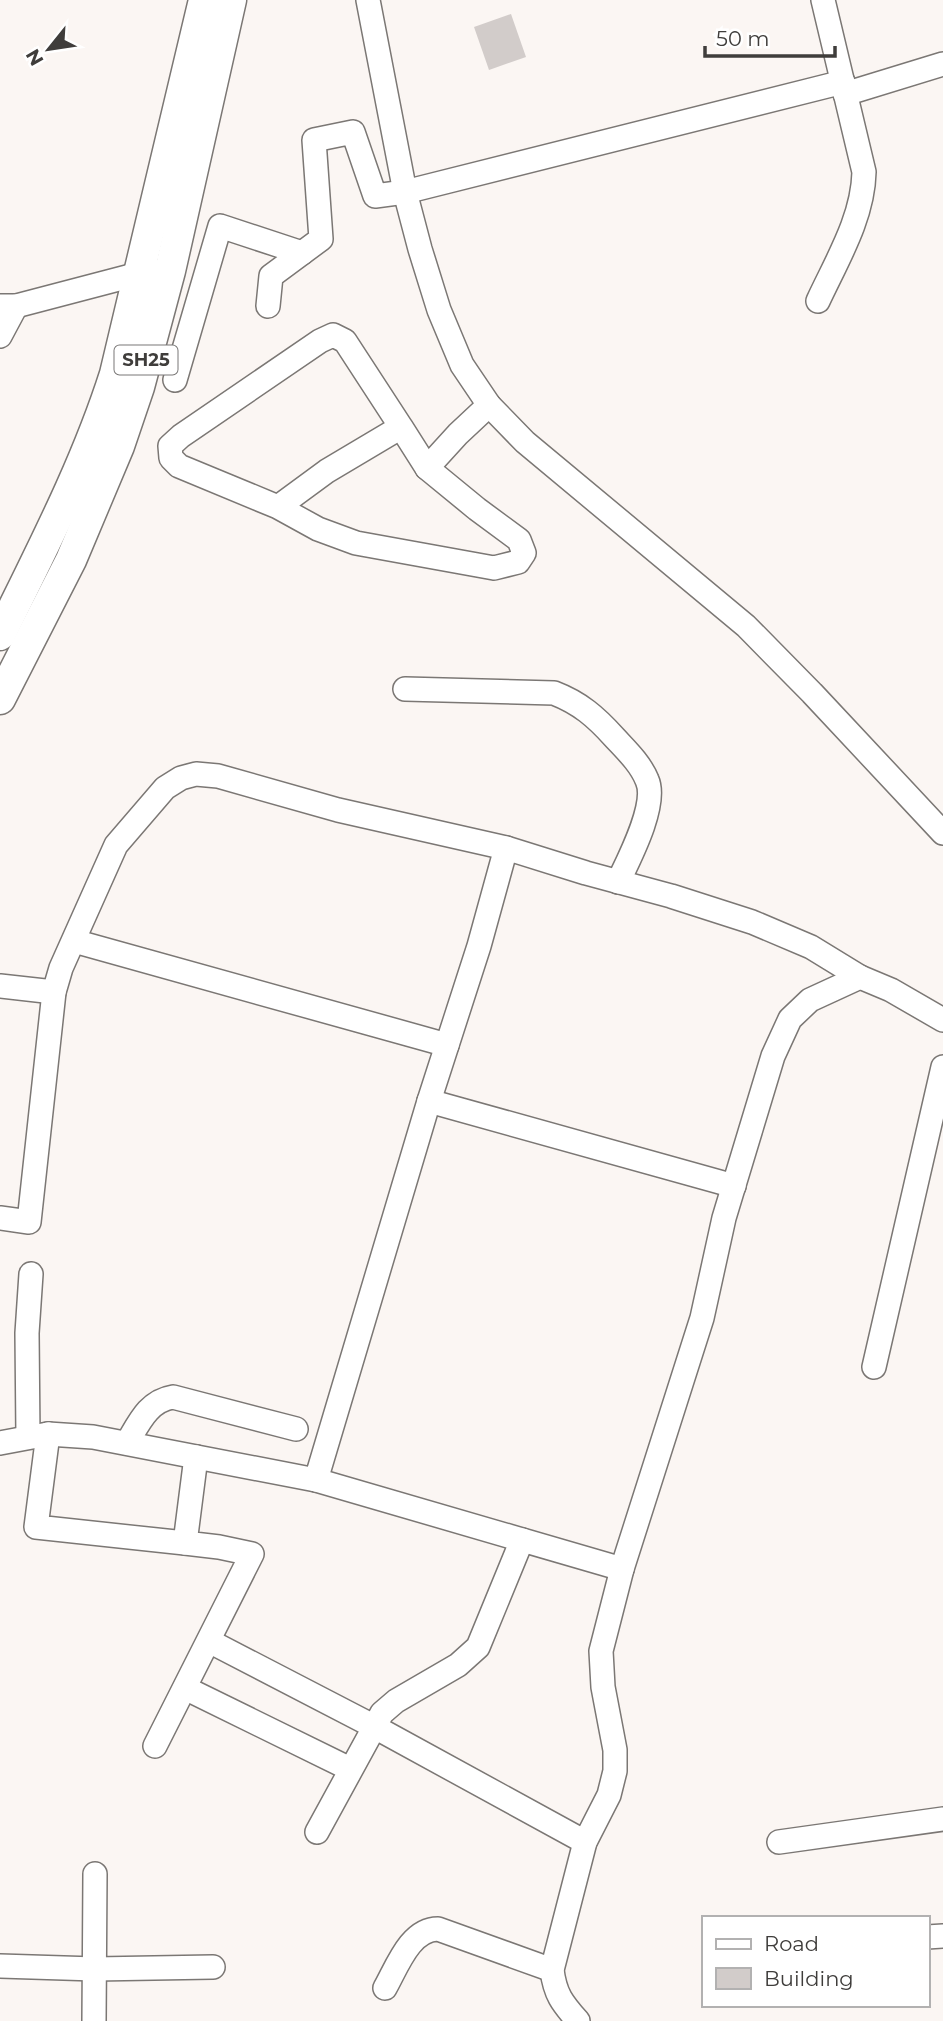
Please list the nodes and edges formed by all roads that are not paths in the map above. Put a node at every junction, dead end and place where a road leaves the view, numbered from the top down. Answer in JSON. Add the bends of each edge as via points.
{"nodes":[{"id":1,"x":204,"y":0,"type":"edge"},
{"id":2,"x":231,"y":0,"type":"edge"},
{"id":3,"x":368,"y":0,"type":"edge"},
{"id":4,"x":823,"y":0,"type":"edge"},
{"id":5,"x":943,"y":64,"type":"edge"},
{"id":6,"x":844,"y":88,"type":"junction"},
{"id":7,"x":405,"y":192,"type":"junction"},
{"id":8,"x":302,"y":253,"type":"junction"},
{"id":9,"x":170,"y":271,"type":"junction"},
{"id":10,"x":138,"y":274,"type":"junction"},
{"id":11,"x":818,"y":301,"type":"dead end"},
{"id":12,"x":8,"y":306,"type":"edge"},
{"id":13,"x":268,"y":306,"type":"dead end"},
{"id":14,"x":0,"y":336,"type":"edge"},
{"id":15,"x":174,"y":380,"type":"dead end"},
{"id":16,"x":489,"y":405,"type":"junction"},
{"id":17,"x":401,"y":427,"type":"junction"},
{"id":18,"x":427,"y":468,"type":"junction"},
{"id":19,"x":278,"y":508,"type":"junction"},
{"id":20,"x":0,"y":635,"type":"edge"},
{"id":21,"x":405,"y":689,"type":"dead end"},
{"id":22,"x":0,"y":699,"type":"edge"},
{"id":23,"x":943,"y":833,"type":"edge"},
{"id":24,"x":506,"y":848,"type":"junction"},
{"id":25,"x":618,"y":882,"type":"junction"},
{"id":26,"x":74,"y":941,"type":"junction"},
{"id":27,"x":860,"y":977,"type":"junction"},
{"id":28,"x":0,"y":985,"type":"edge"},
{"id":29,"x":54,"y":992,"type":"junction"},
{"id":30,"x":943,"y":1020,"type":"edge"},
{"id":31,"x":447,"y":1045,"type":"junction"},
{"id":32,"x":943,"y":1067,"type":"edge"},
{"id":33,"x":429,"y":1101,"type":"junction"},
{"id":34,"x":734,"y":1185,"type":"junction"},
{"id":35,"x":0,"y":1218,"type":"edge"},
{"id":36,"x":31,"y":1273,"type":"dead end"},
{"id":37,"x":874,"y":1367,"type":"dead end"},
{"id":38,"x":296,"y":1429,"type":"dead end"},
{"id":39,"x":38,"y":1436,"type":"junction"},
{"id":40,"x":0,"y":1443,"type":"edge"},
{"id":41,"x":127,"y":1443,"type":"junction"},
{"id":42,"x":196,"y":1457,"type":"junction"},
{"id":43,"x":316,"y":1480,"type":"junction"},
{"id":44,"x":522,"y":1540,"type":"junction"},
{"id":45,"x":185,"y":1543,"type":"junction"},
{"id":46,"x":622,"y":1569,"type":"junction"},
{"id":47,"x":209,"y":1641,"type":"junction"},
{"id":48,"x":185,"y":1688,"type":"junction"},
{"id":49,"x":373,"y":1726,"type":"junction"},
{"id":50,"x":155,"y":1745,"type":"dead end"},
{"id":51,"x":350,"y":1769,"type":"junction"},
{"id":52,"x":943,"y":1819,"type":"edge"},
{"id":53,"x":317,"y":1832,"type":"dead end"},
{"id":54,"x":586,"y":1842,"type":"junction"},
{"id":55,"x":779,"y":1842,"type":"dead end"},
{"id":56,"x":95,"y":1874,"type":"dead end"},
{"id":57,"x":0,"y":1966,"type":"edge"},
{"id":58,"x":213,"y":1967,"type":"dead end"},
{"id":59,"x":94,"y":1969,"type":"junction"},
{"id":60,"x":552,"y":1969,"type":"junction"},
{"id":61,"x":384,"y":1988,"type":"dead end"},
{"id":62,"x":94,"y":2021,"type":"edge"},
{"id":63,"x":578,"y":2021,"type":"edge"}],
"edges":[{"from":1,"to":10,"type":"main road","number":"SH25"},
{"from":2,"to":9,"type":"main road","number":"SH25"},
{"from":3,"to":7,"type":"street"},
{"from":4,"to":6,"type":"street"},
{"from":5,"to":6,"type":"street"},
{"from":6,"to":7,"type":"street"},
{"from":6,"to":11,"type":"street","via":[[864,172],[864,192]]},
{"from":7,"to":8,"type":"street","via":[[375,196],[353,132],[314,140],[321,239]]},
{"from":7,"to":16,"type":"street","via":[[419,249],[461,366]]},
{"from":8,"to":13,"type":"street","via":[[271,276]]},
{"from":8,"to":15,"type":"street","via":[[220,226]]},
{"from":9,"to":10,"type":"street"},
{"from":9,"to":22,"type":"main road","number":"SH25","via":[[119,446],[71,560]]},
{"from":10,"to":12,"type":"street"},
{"from":10,"to":20,"type":"main road","number":"SH25","via":[[100,419]]},
{"from":12,"to":14,"type":"street"},
{"from":16,"to":18,"type":"street"},
{"from":16,"to":23,"type":"street","via":[[524,442],[746,626]]},
{"from":17,"to":18,"type":"street"},
{"from":17,"to":19,"type":"street","via":[[327,471]]},
{"from":17,"to":19,"type":"street","via":[[345,341],[333,335],[170,446],[171,458],[180,466]]},
{"from":18,"to":19,"type":"street","via":[[519,540],[524,553],[518,562],[494,568],[356,543]]},
{"from":21,"to":25,"type":"street","via":[[554,693],[574,700],[600,722],[649,783],[648,805],[636,844]]},
{"from":24,"to":25,"type":"street"},
{"from":24,"to":26,"type":"street","via":[[196,774],[165,788],[116,845]]},
{"from":24,"to":31,"type":"street"},
{"from":25,"to":27,"type":"street","via":[[752,922],[811,947]]},
{"from":26,"to":29,"type":"street"},
{"from":26,"to":31,"type":"street"},
{"from":27,"to":30,"type":"street"},
{"from":27,"to":34,"type":"street","via":[[810,1000],[790,1019],[773,1056]]},
{"from":28,"to":29,"type":"street"},
{"from":29,"to":35,"type":"street","via":[[29,1222]]},
{"from":31,"to":33,"type":"street"},
{"from":32,"to":37,"type":"street"},
{"from":33,"to":34,"type":"street"},
{"from":33,"to":43,"type":"street"},
{"from":34,"to":46,"type":"street","via":[[702,1318]]},
{"from":36,"to":39,"type":"street","via":[[26,1384]]},
{"from":38,"to":41,"type":"street","via":[[173,1396],[145,1412]]},
{"from":39,"to":40,"type":"street"},
{"from":39,"to":41,"type":"street","via":[[81,1435]]},
{"from":39,"to":45,"type":"street","via":[[36,1527]]},
{"from":41,"to":42,"type":"street"},
{"from":42,"to":43,"type":"street"},
{"from":42,"to":45,"type":"street"},
{"from":43,"to":44,"type":"street"},
{"from":44,"to":46,"type":"street"},
{"from":44,"to":49,"type":"street","via":[[478,1647],[458,1665],[396,1701]]},
{"from":45,"to":47,"type":"street","via":[[252,1554]]},
{"from":46,"to":54,"type":"street","via":[[601,1651],[615,1771],[609,1795]]},
{"from":47,"to":48,"type":"street"},
{"from":47,"to":49,"type":"street"},
{"from":48,"to":50,"type":"street"},
{"from":48,"to":51,"type":"street"},
{"from":49,"to":51,"type":"street"},
{"from":49,"to":54,"type":"street"},
{"from":51,"to":53,"type":"street"},
{"from":52,"to":55,"type":"street"},
{"from":54,"to":60,"type":"street"},
{"from":56,"to":59,"type":"street"},
{"from":57,"to":59,"type":"street"},
{"from":58,"to":59,"type":"street"},
{"from":59,"to":62,"type":"street"},
{"from":60,"to":61,"type":"street","via":[[438,1928],[428,1929],[414,1940]]},
{"from":60,"to":63,"type":"street","via":[[554,1988]]}]}
